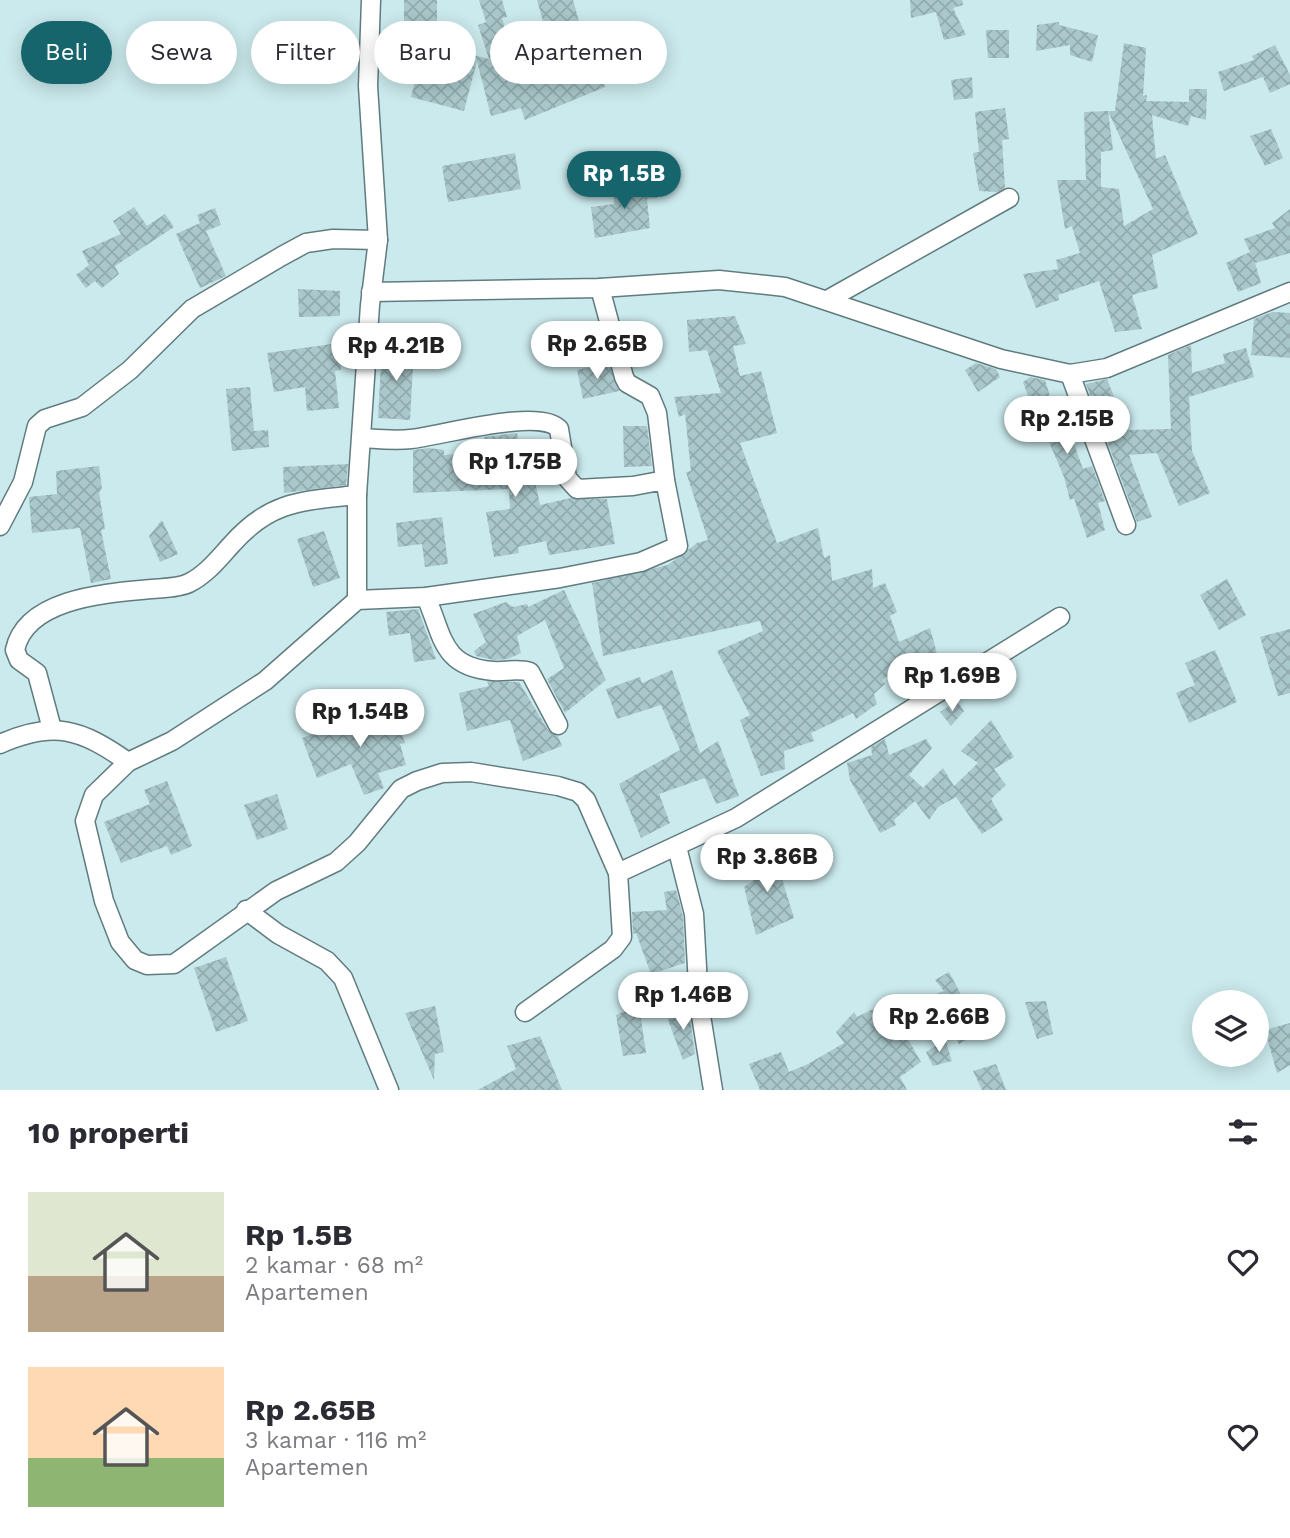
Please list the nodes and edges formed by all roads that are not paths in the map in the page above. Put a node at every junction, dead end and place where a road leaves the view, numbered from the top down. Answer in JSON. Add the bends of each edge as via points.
{"nodes":[{"id":1,"x":371,"y":0,"type":"edge"},
{"id":2,"x":1009,"y":198,"type":"dead end"},
{"id":3,"x":378,"y":240,"type":"junction"},
{"id":4,"x":600,"y":288,"type":"junction"},
{"id":5,"x":371,"y":292,"type":"junction"},
{"id":6,"x":1290,"y":292,"type":"edge"},
{"id":7,"x":829,"y":299,"type":"junction"},
{"id":8,"x":1070,"y":374,"type":"junction"},
{"id":9,"x":362,"y":438,"type":"junction"},
{"id":10,"x":665,"y":480,"type":"junction"},
{"id":11,"x":357,"y":495,"type":"junction"},
{"id":12,"x":1126,"y":525,"type":"dead end"},
{"id":13,"x":0,"y":526,"type":"edge"},
{"id":14,"x":426,"y":597,"type":"junction"},
{"id":15,"x":357,"y":600,"type":"junction"},
{"id":16,"x":1060,"y":617,"type":"dead end"},
{"id":17,"x":558,"y":725,"type":"dead end"},
{"id":18,"x":52,"y":729,"type":"junction"},
{"id":19,"x":0,"y":744,"type":"edge"},
{"id":20,"x":128,"y":762,"type":"junction"},
{"id":21,"x":677,"y":847,"type":"junction"},
{"id":22,"x":618,"y":873,"type":"junction"},
{"id":23,"x":246,"y":910,"type":"junction"},
{"id":24,"x":525,"y":1012,"type":"dead end"},
{"id":25,"x":389,"y":1090,"type":"edge"},
{"id":26,"x":713,"y":1090,"type":"edge"}],
"edges":[{"from":1,"to":3,"type":"street","via":[[368,86]]},
{"from":2,"to":7,"type":"street"},
{"from":3,"to":5,"type":"street"},
{"from":3,"to":13,"type":"street","via":[[306,243],[191,309],[131,370],[82,407],[45,419],[37,426],[23,482]]},
{"from":4,"to":5,"type":"street"},
{"from":4,"to":7,"type":"street","via":[[719,281],[785,287]]},
{"from":4,"to":10,"type":"street","via":[[624,377],[650,396],[657,414]]},
{"from":5,"to":9,"type":"street"},
{"from":6,"to":8,"type":"street","via":[[1107,368]]},
{"from":7,"to":8,"type":"street","via":[[1001,359]]},
{"from":8,"to":12,"type":"street"},
{"from":9,"to":10,"type":"street","via":[[407,440],[519,421],[549,421],[559,429],[567,478],[577,489]]},
{"from":9,"to":11,"type":"street"},
{"from":10,"to":14,"type":"street","via":[[678,546],[671,552],[560,578]]},
{"from":11,"to":15,"type":"street"},
{"from":11,"to":18,"type":"street","via":[[279,506],[233,542],[218,563],[188,584],[82,599],[41,615],[27,627],[15,650],[19,660],[37,673]]},
{"from":14,"to":15,"type":"street"},
{"from":14,"to":17,"type":"street","via":[[440,638],[456,659],[480,670],[530,671]]},
{"from":15,"to":20,"type":"street","via":[[265,681],[172,741]]},
{"from":16,"to":21,"type":"street","via":[[736,818]]},
{"from":18,"to":19,"type":"street","via":[[22,734]]},
{"from":18,"to":20,"type":"street","via":[[100,742]]},
{"from":20,"to":23,"type":"street","via":[[94,795],[85,821],[104,901],[120,942],[135,960],[147,965],[174,964]]},
{"from":21,"to":22,"type":"street"},
{"from":21,"to":26,"type":"street","via":[[694,914],[699,1003]]},
{"from":22,"to":23,"type":"street","via":[[586,800],[578,792],[471,772],[442,773],[401,789],[336,862]]},
{"from":22,"to":24,"type":"street","via":[[621,941]]},
{"from":23,"to":25,"type":"street","via":[[327,961],[342,978]]}]}
